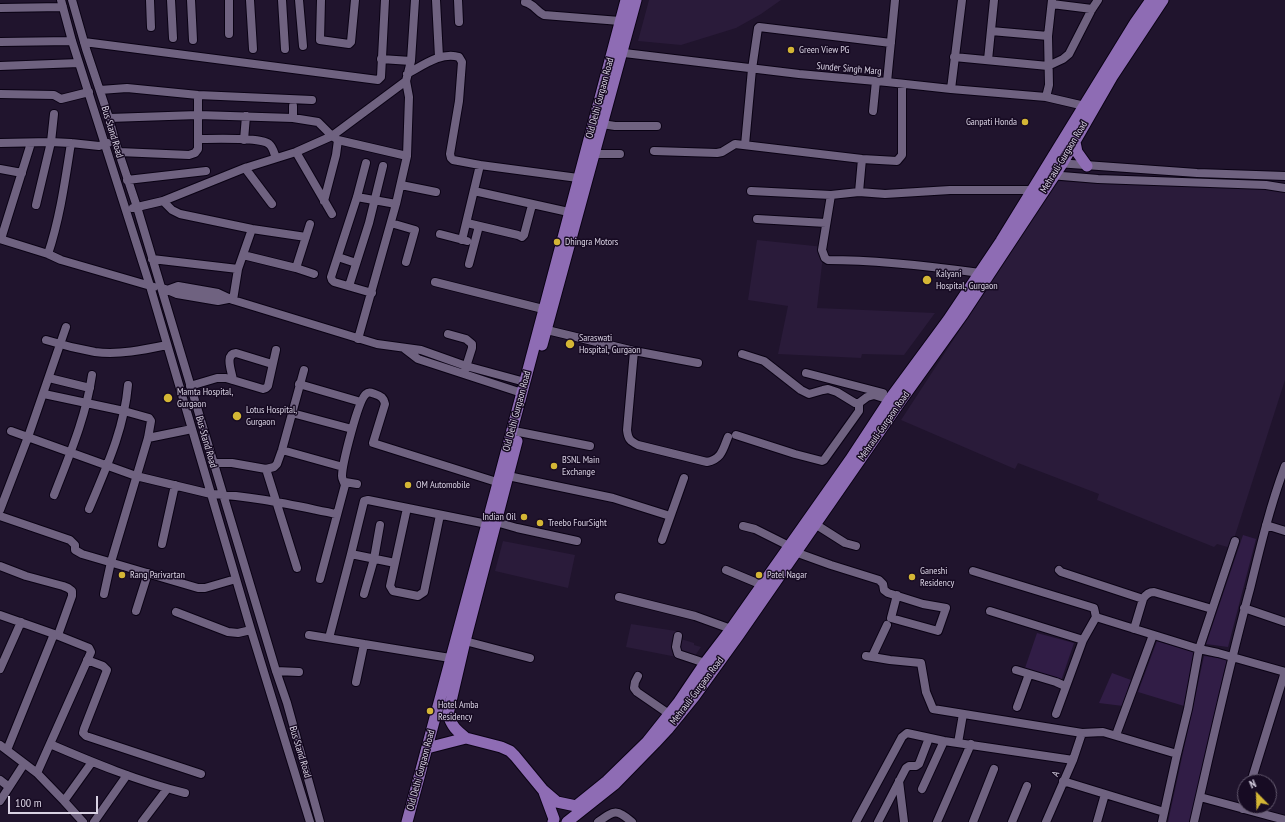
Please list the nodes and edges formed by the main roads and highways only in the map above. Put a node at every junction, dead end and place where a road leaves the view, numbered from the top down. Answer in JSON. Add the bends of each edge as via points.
{"nodes":[{"id":1,"x":626,"y":0,"type":"edge"},
{"id":2,"x":636,"y":0,"type":"edge"},
{"id":3,"x":1151,"y":0,"type":"edge"},
{"id":4,"x":1163,"y":0,"type":"edge"},
{"id":5,"x":617,"y":53,"type":"junction"},
{"id":6,"x":1089,"y":107,"type":"junction"},
{"id":7,"x":1074,"y":142,"type":"junction"},
{"id":8,"x":1056,"y":163,"type":"junction"},
{"id":9,"x":1087,"y":166,"type":"road end"},
{"id":10,"x":574,"y":214,"type":"junction"},
{"id":11,"x":895,"y":397,"type":"junction"},
{"id":12,"x":504,"y":481,"type":"junction"},
{"id":13,"x":792,"y":549,"type":"junction"},
{"id":14,"x":774,"y":576,"type":"junction"},
{"id":15,"x":464,"y":635,"type":"junction"},
{"id":16,"x":466,"y":738,"type":"junction"},
{"id":17,"x":427,"y":748,"type":"junction"},
{"id":18,"x":543,"y":790,"type":"junction"},
{"id":19,"x":407,"y":822,"type":"edge"},
{"id":20,"x":553,"y":822,"type":"edge"},
{"id":21,"x":567,"y":822,"type":"edge"}],
"edges":[{"from":1,"to":5,"type":"main road","name":"Old Delhi Gurgaon Road","via":[[620,21]]},
{"from":2,"to":5,"type":"main road","name":"Old Delhi Gurgaon Road"},
{"from":3,"to":6,"type":"main road","name":"Mehrauli-Gurgaon Road","via":[[1131,29]]},
{"from":4,"to":6,"type":"main road","name":"Mehrauli-Gurgaon Road"},
{"from":5,"to":10,"type":"main road","name":"Old Delhi Gurgaon Road","via":[[594,154]]},
{"from":5,"to":10,"type":"main road","name":"Old Delhi Gurgaon Road","via":[[578,178]]},
{"from":6,"to":7,"type":"main road","name":"Mehrauli-Gurgaon Road"},
{"from":6,"to":8,"type":"main road","name":"Mehrauli-Gurgaon Road"},
{"from":7,"to":8,"type":"main road","name":"Mehrauli-Gurgaon Road"},
{"from":7,"to":9,"type":"main road","via":[[1077,152]]},
{"from":8,"to":11,"type":"main road","name":"Mehrauli-Gurgaon Road","via":[[1043,174],[1001,241]]},
{"from":8,"to":11,"type":"main road","name":"Mehrauli-Gurgaon Road","via":[[1054,176],[963,314]]},
{"from":10,"to":12,"type":"main road","name":"Old Delhi Gurgaon Road","via":[[546,330]]},
{"from":10,"to":12,"type":"main road","name":"Old Delhi Gurgaon Road","via":[[544,309]]},
{"from":11,"to":13,"type":"main road","name":"Mehrauli-Gurgaon Road"},
{"from":11,"to":13,"type":"main road","name":"Mehrauli-Gurgaon Road","via":[[871,445],[815,524]]},
{"from":12,"to":15,"type":"main road","name":"Old Delhi Gurgaon Road"},
{"from":13,"to":14,"type":"main road","name":"Mehrauli-Gurgaon Road"},
{"from":14,"to":18,"type":"main road","name":"Mehrauli-Gurgaon Road","via":[[762,585],[647,742],[607,781],[576,806],[557,802]]},
{"from":14,"to":21,"type":"main road","name":"Mehrauli-Gurgaon Road","via":[[716,666],[668,729],[615,784]]},
{"from":15,"to":16,"type":"main road","name":"Old Delhi Gurgaon Road","via":[[448,714],[450,723]]},
{"from":15,"to":17,"type":"main road","name":"Old Delhi Gurgaon Road","via":[[450,658]]},
{"from":16,"to":17,"type":"main road"},
{"from":16,"to":18,"type":"main road","via":[[510,751]]},
{"from":17,"to":19,"type":"main road","name":"Old Delhi Gurgaon Road"},
{"from":18,"to":20,"type":"main road","via":[[554,818]]}]}
